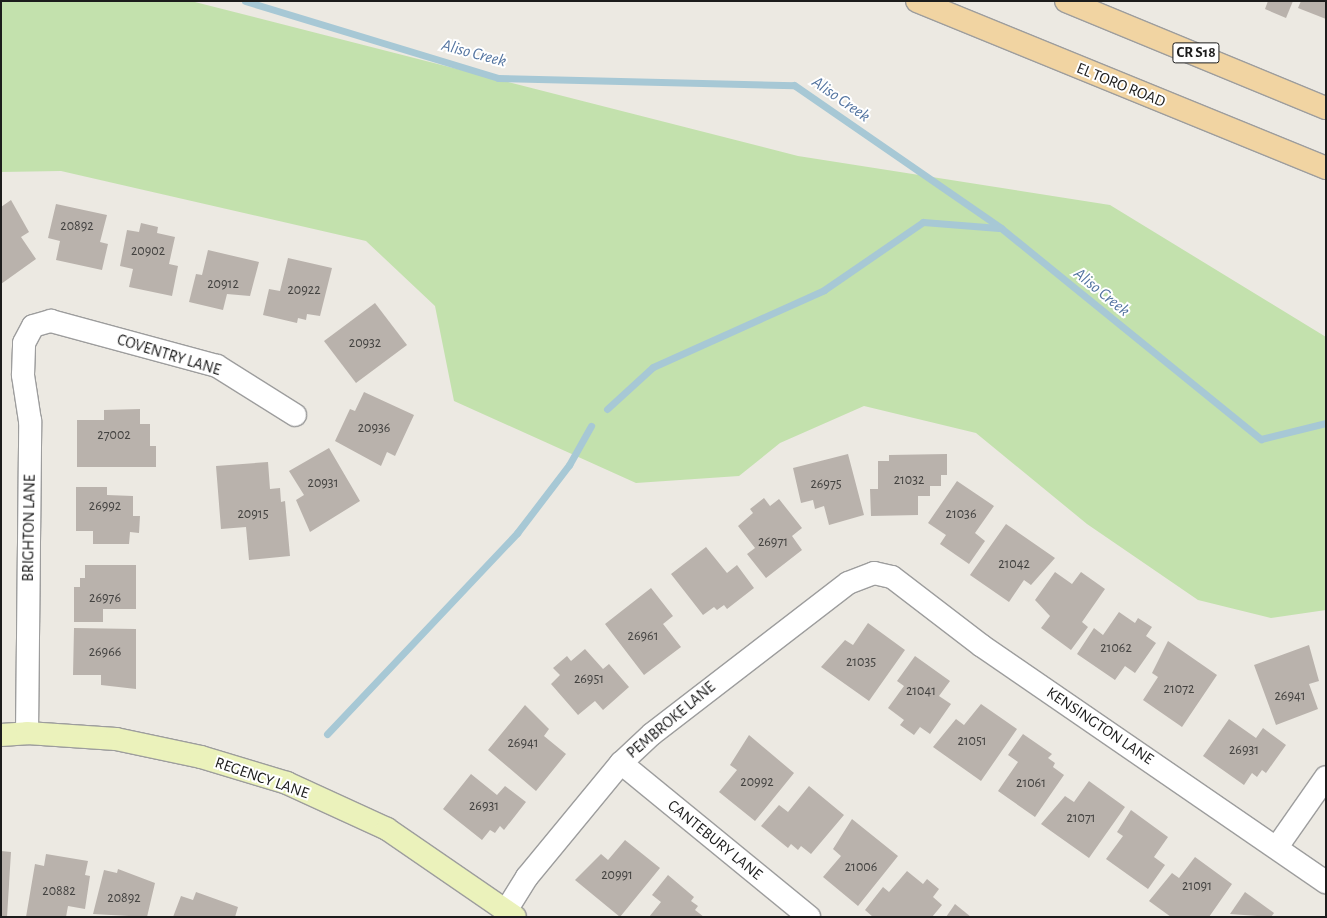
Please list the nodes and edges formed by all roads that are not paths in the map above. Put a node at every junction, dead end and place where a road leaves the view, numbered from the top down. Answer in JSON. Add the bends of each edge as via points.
{"nodes":[{"id":1,"x":917,"y":1,"type":"edge"},
{"id":2,"x":1066,"y":1,"type":"edge"},
{"id":3,"x":1326,"y":108,"type":"edge"},
{"id":4,"x":1326,"y":168,"type":"edge"},
{"id":5,"x":33,"y":326,"type":"joint"},
{"id":6,"x":295,"y":415,"type":"dead end"},
{"id":7,"x":874,"y":574,"type":"joint"},
{"id":8,"x":27,"y":733,"type":"junction"},
{"id":9,"x":1,"y":735,"type":"edge"},
{"id":10,"x":621,"y":763,"type":"junction"},
{"id":11,"x":1326,"y":777,"type":"edge"},
{"id":12,"x":1277,"y":847,"type":"junction"},
{"id":13,"x":1326,"y":882,"type":"edge"},
{"id":14,"x":511,"y":913,"type":"edge"},
{"id":15,"x":809,"y":917,"type":"edge"}],
"edges":[{"from":1,"to":4,"type":"main road","name":"EL TORO ROAD"},
{"from":2,"to":3,"type":"main road","number":"CR S18"},
{"from":5,"to":6,"type":"street","name":"COVENTRY LANE","via":[[51,321],[217,366]]},
{"from":5,"to":8,"type":"street","name":"BRIGHTON LANE","via":[[24,343],[23,375],[30,421]]},
{"from":7,"to":10,"type":"street","name":"PEMBROKE LANE","via":[[848,582],[678,712]]},
{"from":7,"to":12,"type":"street","name":"KENSINGTON LANE","via":[[892,577],[982,646]]},
{"from":8,"to":9,"type":"street","name":"REGENCY LANE"},
{"from":8,"to":14,"type":"street","name":"REGENCY LANE","via":[[116,739],[201,757],[287,783],[387,829]]},
{"from":10,"to":14,"type":"street","name":"PEMBROKE LANE","via":[[527,877]]},
{"from":10,"to":15,"type":"street","name":"CANTEBURY LANE"},
{"from":11,"to":12,"type":"street"},
{"from":12,"to":13,"type":"street","name":"KENSINGTON LANE"}]}
